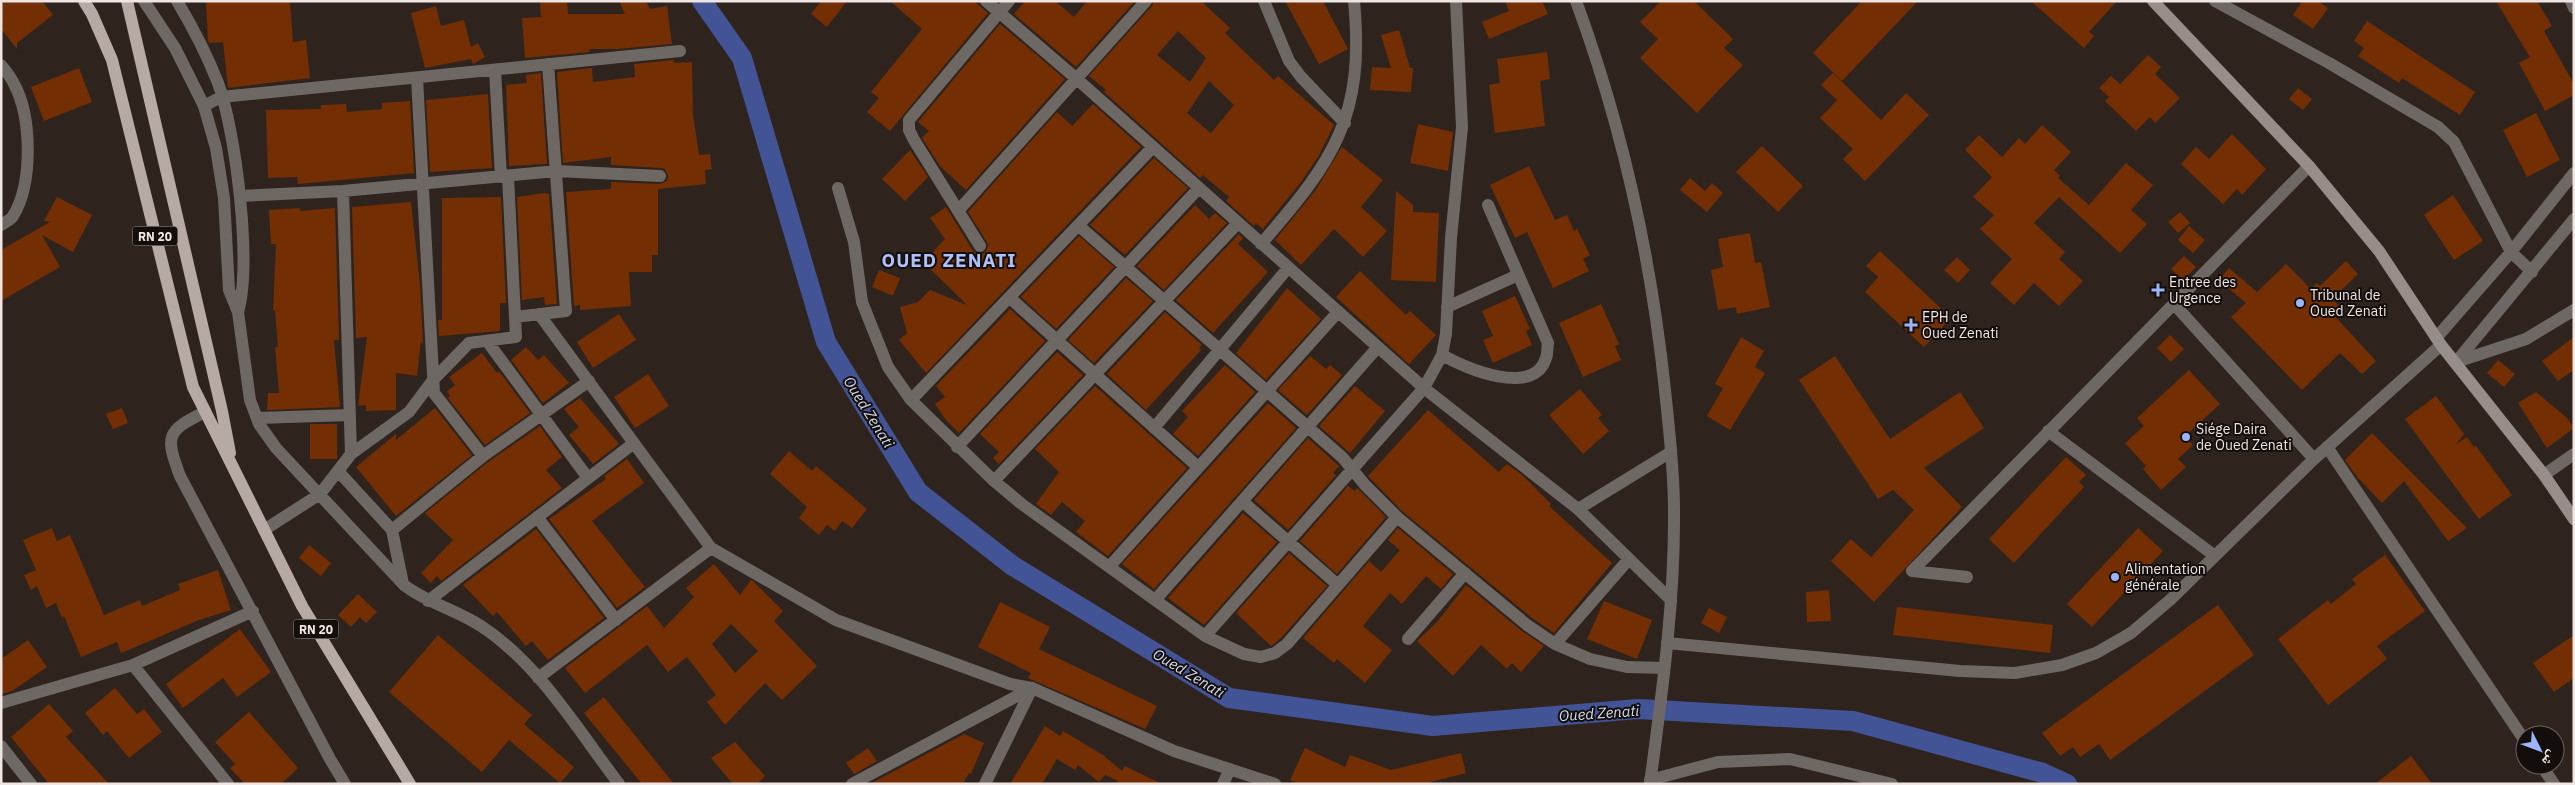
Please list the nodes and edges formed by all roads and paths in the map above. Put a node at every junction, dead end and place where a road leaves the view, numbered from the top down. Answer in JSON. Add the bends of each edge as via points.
{"nodes":[{"id":1,"x":84,"y":1,"type":"edge"},
{"id":2,"x":127,"y":1,"type":"edge"},
{"id":3,"x":144,"y":1,"type":"edge"},
{"id":4,"x":177,"y":1,"type":"edge"},
{"id":5,"x":986,"y":1,"type":"edge"},
{"id":6,"x":1009,"y":1,"type":"edge"},
{"id":7,"x":1146,"y":1,"type":"edge"},
{"id":8,"x":1264,"y":1,"type":"edge"},
{"id":9,"x":1354,"y":1,"type":"edge"},
{"id":10,"x":1456,"y":1,"type":"edge"},
{"id":11,"x":1576,"y":1,"type":"edge"},
{"id":12,"x":2215,"y":1,"type":"edge"},
{"id":13,"x":2571,"y":1,"type":"edge"},
{"id":14,"x":2156,"y":2,"type":"edge"},
{"id":15,"x":2574,"y":8,"type":"edge"},
{"id":16,"x":999,"y":12,"type":"junction"},
{"id":17,"x":680,"y":51,"type":"dead end"},
{"id":18,"x":548,"y":64,"type":"junction"},
{"id":19,"x":1,"y":65,"type":"edge"},
{"id":20,"x":495,"y":70,"type":"junction"},
{"id":21,"x":417,"y":78,"type":"junction"},
{"id":22,"x":1078,"y":80,"type":"junction"},
{"id":23,"x":221,"y":97,"type":"junction"},
{"id":24,"x":204,"y":106,"type":"junction"},
{"id":25,"x":1345,"y":123,"type":"junction"},
{"id":26,"x":1153,"y":148,"type":"junction"},
{"id":27,"x":2309,"y":166,"type":"junction"},
{"id":28,"x":557,"y":171,"type":"junction"},
{"id":29,"x":2574,"y":173,"type":"edge"},
{"id":30,"x":660,"y":176,"type":"dead end"},
{"id":31,"x":505,"y":177,"type":"junction"},
{"id":32,"x":424,"y":183,"type":"junction"},
{"id":33,"x":838,"y":188,"type":"dead end"},
{"id":34,"x":1199,"y":188,"type":"junction"},
{"id":35,"x":343,"y":191,"type":"junction"},
{"id":36,"x":240,"y":196,"type":"junction"},
{"id":37,"x":1488,"y":205,"type":"dead end"},
{"id":38,"x":958,"y":211,"type":"junction"},
{"id":39,"x":2574,"y":220,"type":"edge"},
{"id":40,"x":1238,"y":223,"type":"junction"},
{"id":41,"x":1,"y":225,"type":"edge"},
{"id":42,"x":1079,"y":226,"type":"junction"},
{"id":43,"x":1261,"y":244,"type":"junction"},
{"id":44,"x":980,"y":246,"type":"dead end"},
{"id":45,"x":2511,"y":252,"type":"junction"},
{"id":46,"x":1125,"y":267,"type":"junction"},
{"id":47,"x":1288,"y":268,"type":"junction"},
{"id":48,"x":2532,"y":272,"type":"junction"},
{"id":49,"x":1518,"y":275,"type":"junction"},
{"id":50,"x":1010,"y":298,"type":"junction"},
{"id":51,"x":1164,"y":301,"type":"junction"},
{"id":52,"x":2174,"y":304,"type":"junction"},
{"id":53,"x":1447,"y":307,"type":"junction"},
{"id":54,"x":2574,"y":310,"type":"edge"},
{"id":55,"x":238,"y":312,"type":"junction"},
{"id":56,"x":1338,"y":312,"type":"junction"},
{"id":57,"x":539,"y":314,"type":"junction"},
{"id":58,"x":515,"y":317,"type":"junction"},
{"id":59,"x":487,"y":341,"type":"junction"},
{"id":60,"x":1057,"y":341,"type":"junction"},
{"id":61,"x":2439,"y":341,"type":"junction"},
{"id":62,"x":1377,"y":348,"type":"junction"},
{"id":63,"x":1220,"y":350,"type":"junction"},
{"id":64,"x":1442,"y":355,"type":"junction"},
{"id":65,"x":2456,"y":362,"type":"junction"},
{"id":66,"x":1095,"y":375,"type":"junction"},
{"id":67,"x":433,"y":380,"type":"junction"},
{"id":68,"x":589,"y":381,"type":"junction"},
{"id":69,"x":1424,"y":388,"type":"junction"},
{"id":70,"x":1267,"y":392,"type":"junction"},
{"id":71,"x":911,"y":400,"type":"junction"},
{"id":72,"x":205,"y":412,"type":"junction"},
{"id":73,"x":350,"y":415,"type":"junction"},
{"id":74,"x":541,"y":415,"type":"junction"},
{"id":75,"x":257,"y":418,"type":"junction"},
{"id":76,"x":1307,"y":427,"type":"junction"},
{"id":77,"x":1154,"y":428,"type":"junction"},
{"id":78,"x":2048,"y":431,"type":"junction"},
{"id":79,"x":634,"y":443,"type":"junction"},
{"id":80,"x":958,"y":447,"type":"junction"},
{"id":81,"x":2327,"y":447,"type":"junction"},
{"id":82,"x":1671,"y":452,"type":"junction"},
{"id":83,"x":351,"y":454,"type":"junction"},
{"id":84,"x":2574,"y":454,"type":"edge"},
{"id":85,"x":482,"y":456,"type":"junction"},
{"id":86,"x":2314,"y":459,"type":"junction"},
{"id":87,"x":233,"y":468,"type":"junction"},
{"id":88,"x":1198,"y":468,"type":"junction"},
{"id":89,"x":1353,"y":469,"type":"junction"},
{"id":90,"x":338,"y":471,"type":"junction"},
{"id":91,"x":2544,"y":474,"type":"junction"},
{"id":92,"x":588,"y":478,"type":"junction"},
{"id":93,"x":994,"y":482,"type":"junction"},
{"id":94,"x":320,"y":494,"type":"junction"},
{"id":95,"x":1242,"y":501,"type":"junction"},
{"id":96,"x":1578,"y":508,"type":"junction"},
{"id":97,"x":537,"y":517,"type":"junction"},
{"id":98,"x":1397,"y":517,"type":"junction"},
{"id":99,"x":2574,"y":519,"type":"edge"},
{"id":100,"x":264,"y":530,"type":"junction"},
{"id":101,"x":392,"y":530,"type":"junction"},
{"id":102,"x":1288,"y":542,"type":"junction"},
{"id":103,"x":711,"y":548,"type":"junction"},
{"id":104,"x":2214,"y":556,"type":"junction"},
{"id":105,"x":1629,"y":558,"type":"junction"},
{"id":106,"x":1110,"y":566,"type":"junction"},
{"id":107,"x":1465,"y":573,"type":"junction"},
{"id":108,"x":1968,"y":577,"type":"dead end"},
{"id":109,"x":404,"y":585,"type":"junction"},
{"id":110,"x":1338,"y":586,"type":"junction"},
{"id":111,"x":1156,"y":599,"type":"junction"},
{"id":112,"x":1671,"y":600,"type":"junction"},
{"id":113,"x":428,"y":601,"type":"junction"},
{"id":114,"x":253,"y":611,"type":"junction"},
{"id":115,"x":616,"y":620,"type":"junction"},
{"id":116,"x":1205,"y":636,"type":"junction"},
{"id":117,"x":1408,"y":639,"type":"dead end"},
{"id":118,"x":1667,"y":643,"type":"junction"},
{"id":119,"x":1554,"y":644,"type":"junction"},
{"id":120,"x":133,"y":665,"type":"junction"},
{"id":121,"x":1664,"y":674,"type":"junction"},
{"id":122,"x":538,"y":678,"type":"junction"},
{"id":123,"x":1032,"y":688,"type":"junction"},
{"id":124,"x":1,"y":703,"type":"edge"},
{"id":125,"x":2515,"y":726,"type":"edge"},
{"id":126,"x":1,"y":746,"type":"edge"},
{"id":127,"x":1230,"y":769,"type":"junction"},
{"id":128,"x":1650,"y":782,"type":"edge"},
{"id":129,"x":31,"y":784,"type":"edge"},
{"id":130,"x":228,"y":784,"type":"edge"},
{"id":131,"x":345,"y":784,"type":"edge"},
{"id":132,"x":410,"y":784,"type":"edge"},
{"id":133,"x":620,"y":784,"type":"edge"},
{"id":134,"x":852,"y":784,"type":"edge"},
{"id":135,"x":986,"y":784,"type":"edge"},
{"id":136,"x":1223,"y":784,"type":"edge"},
{"id":137,"x":1275,"y":784,"type":"edge"},
{"id":138,"x":1892,"y":784,"type":"edge"}],
"edges":[{"from":1,"to":72,"type":"main road","number":"RN 20","via":[[112,60],[193,387]]},
{"from":2,"to":87,"type":"main road","number":"RN 20"},
{"from":3,"to":24,"type":"street","via":[[175,48]]},
{"from":4,"to":23,"type":"street","via":[[218,84]]},
{"from":5,"to":16,"type":"street"},
{"from":6,"to":16,"type":"street"},
{"from":7,"to":22,"type":"street"},
{"from":8,"to":25,"type":"street","via":[[1289,61]]},
{"from":9,"to":25,"type":"street","via":[[1358,42],[1355,83]]},
{"from":10,"to":53,"type":"street","via":[[1462,127]]},
{"from":11,"to":82,"type":"street","via":[[1614,121],[1640,221],[1659,340]]},
{"from":12,"to":45,"type":"street","via":[[2438,127],[2454,142]]},
{"from":13,"to":15,"type":"street"},
{"from":14,"to":27,"type":"main road"},
{"from":16,"to":22,"type":"street"},
{"from":16,"to":38,"type":"street","via":[[909,120],[914,140]]},
{"from":17,"to":18,"type":"street"},
{"from":18,"to":20,"type":"street"},
{"from":18,"to":28,"type":"street"},
{"from":19,"to":41,"type":"street","via":[[15,85],[28,134],[21,199],[13,218]]},
{"from":20,"to":21,"type":"street"},
{"from":20,"to":31,"type":"street"},
{"from":21,"to":23,"type":"street"},
{"from":21,"to":32,"type":"street"},
{"from":22,"to":26,"type":"street"},
{"from":22,"to":38,"type":"street"},
{"from":23,"to":24,"type":"street"},
{"from":23,"to":36,"type":"street"},
{"from":24,"to":55,"type":"street","via":[[216,148],[224,198],[229,290]]},
{"from":25,"to":43,"type":"street","via":[[1328,159],[1303,196]]},
{"from":26,"to":34,"type":"street"},
{"from":26,"to":42,"type":"street"},
{"from":27,"to":52,"type":"street"},
{"from":27,"to":61,"type":"main road","via":[[2380,251]]},
{"from":28,"to":30,"type":"street"},
{"from":28,"to":31,"type":"street"},
{"from":28,"to":57,"type":"street","via":[[566,311]]},
{"from":29,"to":45,"type":"street"},
{"from":31,"to":32,"type":"street"},
{"from":31,"to":58,"type":"street"},
{"from":32,"to":35,"type":"street"},
{"from":32,"to":67,"type":"street"},
{"from":33,"to":71,"type":"street","via":[[854,242],[862,302],[888,367]]},
{"from":34,"to":40,"type":"street"},
{"from":34,"to":46,"type":"street"},
{"from":35,"to":36,"type":"street"},
{"from":35,"to":73,"type":"street"},
{"from":36,"to":55,"type":"street","via":[[243,294]]},
{"from":37,"to":49,"type":"street"},
{"from":38,"to":44,"type":"street"},
{"from":39,"to":48,"type":"street"},
{"from":40,"to":43,"type":"street"},
{"from":40,"to":51,"type":"street"},
{"from":42,"to":46,"type":"street"},
{"from":42,"to":50,"type":"street"},
{"from":43,"to":47,"type":"street"},
{"from":45,"to":48,"type":"street"},
{"from":45,"to":61,"type":"street"},
{"from":46,"to":51,"type":"street"},
{"from":46,"to":60,"type":"street"},
{"from":47,"to":56,"type":"street"},
{"from":47,"to":63,"type":"street"},
{"from":48,"to":65,"type":"street"},
{"from":49,"to":53,"type":"street"},
{"from":49,"to":64,"type":"street","via":[[1548,343],[1546,359],[1536,372],[1520,378],[1504,378],[1462,366]]},
{"from":50,"to":60,"type":"street"},
{"from":50,"to":71,"type":"street"},
{"from":51,"to":63,"type":"street"},
{"from":51,"to":66,"type":"street"},
{"from":52,"to":78,"type":"street"},
{"from":52,"to":86,"type":"street"},
{"from":53,"to":64,"type":"street"},
{"from":54,"to":65,"type":"street","via":[[2526,339]]},
{"from":55,"to":75,"type":"street","via":[[250,400]]},
{"from":56,"to":62,"type":"street"},
{"from":56,"to":70,"type":"street"},
{"from":57,"to":58,"type":"street"},
{"from":57,"to":68,"type":"street"},
{"from":58,"to":59,"type":"street","via":[[516,337]]},
{"from":59,"to":67,"type":"street","via":[[469,343]]},
{"from":59,"to":74,"type":"street"},
{"from":60,"to":66,"type":"street"},
{"from":60,"to":80,"type":"street"},
{"from":61,"to":65,"type":"main road"},
{"from":61,"to":81,"type":"street"},
{"from":62,"to":69,"type":"street"},
{"from":62,"to":76,"type":"street"},
{"from":63,"to":70,"type":"street"},
{"from":63,"to":77,"type":"street"},
{"from":64,"to":69,"type":"street"},
{"from":65,"to":91,"type":"main road"},
{"from":66,"to":77,"type":"street"},
{"from":66,"to":93,"type":"street"},
{"from":67,"to":83,"type":"street","via":[[409,412]]},
{"from":67,"to":85,"type":"street","via":[[434,393]]},
{"from":68,"to":74,"type":"street"},
{"from":68,"to":79,"type":"street"},
{"from":69,"to":89,"type":"street"},
{"from":69,"to":96,"type":"street"},
{"from":70,"to":76,"type":"street"},
{"from":70,"to":88,"type":"street"},
{"from":71,"to":80,"type":"street"},
{"from":72,"to":87,"type":"main road","number":"RN 20"},
{"from":72,"to":114,"type":"street","via":[[183,423],[173,434],[169,448],[180,476]]},
{"from":73,"to":75,"type":"street"},
{"from":73,"to":83,"type":"street"},
{"from":74,"to":85,"type":"street"},
{"from":74,"to":92,"type":"street"},
{"from":75,"to":94,"type":"street","via":[[276,448]]},
{"from":76,"to":89,"type":"street"},
{"from":76,"to":95,"type":"street"},
{"from":77,"to":88,"type":"street"},
{"from":78,"to":104,"type":"street"},
{"from":78,"to":108,"type":"street","via":[[1912,570]]},
{"from":79,"to":92,"type":"street"},
{"from":79,"to":103,"type":"street"},
{"from":80,"to":93,"type":"street"},
{"from":81,"to":86,"type":"street"},
{"from":81,"to":125,"type":"street"},
{"from":82,"to":96,"type":"street"},
{"from":82,"to":112,"type":"street","via":[[1674,509]]},
{"from":83,"to":90,"type":"street"},
{"from":84,"to":91,"type":"street"},
{"from":85,"to":101,"type":"street"},
{"from":86,"to":104,"type":"street"},
{"from":87,"to":100,"type":"main road","number":"RN 20"},
{"from":88,"to":106,"type":"street"},
{"from":89,"to":98,"type":"street"},
{"from":89,"to":102,"type":"street"},
{"from":90,"to":94,"type":"street"},
{"from":90,"to":101,"type":"street"},
{"from":91,"to":99,"type":"main road"},
{"from":92,"to":97,"type":"street"},
{"from":93,"to":106,"type":"street"},
{"from":94,"to":100,"type":"street"},
{"from":94,"to":109,"type":"street"},
{"from":95,"to":102,"type":"street"},
{"from":95,"to":111,"type":"street"},
{"from":96,"to":105,"type":"street"},
{"from":97,"to":113,"type":"street"},
{"from":97,"to":115,"type":"street"},
{"from":98,"to":107,"type":"street"},
{"from":98,"to":110,"type":"street"},
{"from":100,"to":132,"type":"main road","number":"RN 20","via":[[302,606]]},
{"from":101,"to":109,"type":"street"},
{"from":102,"to":110,"type":"street"},
{"from":102,"to":116,"type":"street"},
{"from":103,"to":115,"type":"street"},
{"from":103,"to":123,"type":"street","via":[[836,620],[1010,684]]},
{"from":104,"to":118,"type":"street","via":[[2170,600],[2124,637],[2096,653],[2062,665],[2016,673],[1960,671]]},
{"from":105,"to":112,"type":"street"},
{"from":105,"to":119,"type":"street"},
{"from":106,"to":111,"type":"street"},
{"from":107,"to":117,"type":"street"},
{"from":107,"to":119,"type":"street"},
{"from":109,"to":113,"type":"street"},
{"from":110,"to":116,"type":"street","via":[[1287,644],[1275,653],[1261,657],[1244,654]]},
{"from":111,"to":116,"type":"street"},
{"from":112,"to":118,"type":"street"},
{"from":113,"to":122,"type":"street","via":[[481,626]]},
{"from":114,"to":120,"type":"street"},
{"from":114,"to":131,"type":"street"},
{"from":115,"to":122,"type":"street"},
{"from":118,"to":121,"type":"street"},
{"from":119,"to":121,"type":"street","via":[[1590,659]]},
{"from":120,"to":124,"type":"street"},
{"from":120,"to":130,"type":"street"},
{"from":121,"to":128,"type":"street"},
{"from":122,"to":133,"type":"street"},
{"from":123,"to":127,"type":"street","via":[[1149,741]]},
{"from":123,"to":134,"type":"street"},
{"from":123,"to":135,"type":"street"},
{"from":126,"to":129,"type":"street"},
{"from":127,"to":136,"type":"street"},
{"from":127,"to":137,"type":"street"},
{"from":128,"to":138,"type":"street","via":[[1718,762],[1790,759]]}]}
